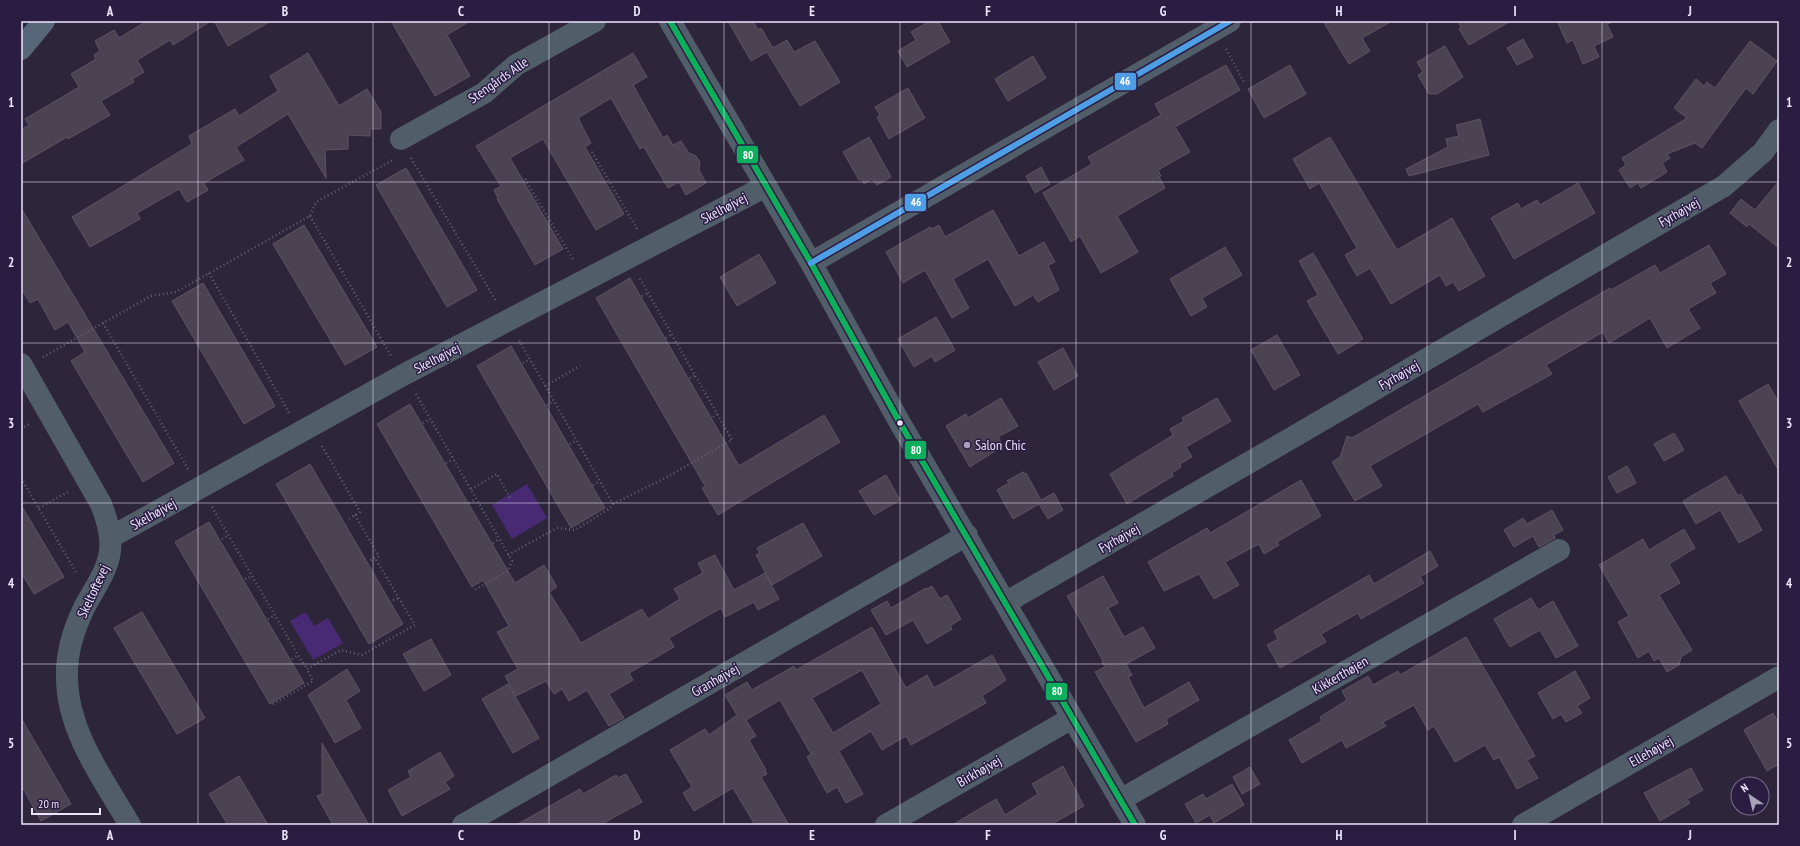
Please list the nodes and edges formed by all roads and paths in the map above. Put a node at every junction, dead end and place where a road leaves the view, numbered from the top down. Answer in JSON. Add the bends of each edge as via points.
{"nodes":[{"id":1,"x":44,"y":21,"type":"edge"},
{"id":2,"x":595,"y":21,"type":"edge"},
{"id":3,"x":670,"y":21,"type":"edge"},
{"id":4,"x":1222,"y":25,"type":"edge"},
{"id":5,"x":21,"y":49,"type":"edge"},
{"id":6,"x":1245,"y":84,"type":"dead end"},
{"id":7,"x":1779,"y":130,"type":"edge"},
{"id":8,"x":401,"y":150,"type":"junction"},
{"id":9,"x":592,"y":152,"type":"dead end"},
{"id":10,"x":525,"y":178,"type":"dead end"},
{"id":11,"x":766,"y":186,"type":"junction"},
{"id":12,"x":310,"y":216,"type":"junction"},
{"id":13,"x":648,"y":248,"type":"junction"},
{"id":14,"x":628,"y":258,"type":"junction"},
{"id":15,"x":811,"y":263,"type":"junction"},
{"id":16,"x":209,"y":273,"type":"junction"},
{"id":17,"x":586,"y":280,"type":"junction"},
{"id":18,"x":648,"y":293,"type":"junction"},
{"id":19,"x":642,"y":296,"type":"dead end"},
{"id":20,"x":508,"y":321,"type":"junction"},
{"id":21,"x":102,"y":323,"type":"junction"},
{"id":22,"x":672,"y":334,"type":"junction"},
{"id":23,"x":666,"y":338,"type":"dead end"},
{"id":24,"x":530,"y":359,"type":"junction"},
{"id":25,"x":523,"y":363,"type":"dead end"},
{"id":26,"x":22,"y":366,"type":"edge"},
{"id":27,"x":580,"y":366,"type":"dead end"},
{"id":28,"x":404,"y":375,"type":"junction"},
{"id":29,"x":695,"y":375,"type":"junction"},
{"id":30,"x":690,"y":378,"type":"dead end"},
{"id":31,"x":545,"y":386,"type":"dead end"},
{"id":32,"x":554,"y":400,"type":"junction"},
{"id":33,"x":547,"y":405,"type":"dead end"},
{"id":34,"x":718,"y":414,"type":"junction"},
{"id":35,"x":713,"y":417,"type":"dead end"},
{"id":36,"x":430,"y":419,"type":"junction"},
{"id":37,"x":423,"y":423,"type":"dead end"},
{"id":38,"x":305,"y":430,"type":"junction"},
{"id":39,"x":577,"y":440,"type":"junction"},
{"id":40,"x":570,"y":444,"type":"dead end"},
{"id":41,"x":453,"y":459,"type":"junction"},
{"id":42,"x":446,"y":463,"type":"dead end"},
{"id":43,"x":21,"y":478,"type":"edge"},
{"id":44,"x":88,"y":480,"type":"junction"},
{"id":45,"x":600,"y":481,"type":"junction"},
{"id":46,"x":593,"y":485,"type":"dead end"},
{"id":47,"x":200,"y":488,"type":"junction"},
{"id":48,"x":470,"y":489,"type":"junction"},
{"id":49,"x":510,"y":498,"type":"dead end"},
{"id":50,"x":476,"y":499,"type":"junction"},
{"id":51,"x":469,"y":503,"type":"dead end"},
{"id":52,"x":613,"y":504,"type":"junction"},
{"id":53,"x":39,"y":508,"type":"junction"},
{"id":54,"x":356,"y":515,"type":"junction"},
{"id":55,"x":347,"y":520,"type":"dead end"},
{"id":56,"x":229,"y":535,"type":"junction"},
{"id":57,"x":967,"y":535,"type":"junction"},
{"id":58,"x":111,"y":537,"type":"junction"},
{"id":59,"x":222,"y":539,"type":"dead end"},
{"id":60,"x":499,"y":539,"type":"junction"},
{"id":61,"x":493,"y":543,"type":"dead end"},
{"id":62,"x":1559,"y":550,"type":"dead end"},
{"id":63,"x":508,"y":555,"type":"junction"},
{"id":64,"x":375,"y":558,"type":"junction"},
{"id":65,"x":369,"y":561,"type":"dead end"},
{"id":66,"x":252,"y":576,"type":"junction"},
{"id":67,"x":245,"y":579,"type":"dead end"},
{"id":68,"x":473,"y":591,"type":"dead end"},
{"id":69,"x":91,"y":597,"type":"junction"},
{"id":70,"x":399,"y":598,"type":"junction"},
{"id":71,"x":393,"y":600,"type":"dead end"},
{"id":72,"x":1005,"y":603,"type":"junction"},
{"id":73,"x":275,"y":615,"type":"junction"},
{"id":74,"x":268,"y":619,"type":"dead end"},
{"id":75,"x":298,"y":655,"type":"junction"},
{"id":76,"x":292,"y":659,"type":"dead end"},
{"id":77,"x":307,"y":669,"type":"junction"},
{"id":78,"x":1779,"y":677,"type":"edge"},
{"id":79,"x":273,"y":704,"type":"dead end"},
{"id":80,"x":1072,"y":718,"type":"junction"},
{"id":81,"x":1120,"y":800,"type":"junction"},
{"id":82,"x":130,"y":825,"type":"edge"},
{"id":83,"x":463,"y":825,"type":"edge"},
{"id":84,"x":886,"y":825,"type":"edge"},
{"id":85,"x":1135,"y":825,"type":"edge"},
{"id":86,"x":1523,"y":825,"type":"edge"}],
"edges":[{"from":1,"to":5,"type":"main road"},
{"from":2,"to":8,"type":"street","name":"Stengårds Alle","via":[[516,65],[484,93]]},
{"from":3,"to":11,"type":"street"},
{"from":4,"to":6,"type":"path"},
{"from":4,"to":15,"type":"street"},
{"from":7,"to":72,"type":"street","name":"Fyrhøjvej","via":[[1762,152],[1724,186]]},
{"from":8,"to":12,"type":"path","via":[[316,202]]},
{"from":8,"to":20,"type":"path"},
{"from":9,"to":13,"type":"path"},
{"from":10,"to":17,"type":"path"},
{"from":11,"to":13,"type":"street","name":"Skelhøjvej"},
{"from":11,"to":15,"type":"street"},
{"from":12,"to":16,"type":"path"},
{"from":12,"to":28,"type":"path"},
{"from":13,"to":14,"type":"street","name":"Skelhøjvej"},
{"from":14,"to":17,"type":"street","name":"Skelhøjvej"},
{"from":14,"to":18,"type":"path"},
{"from":15,"to":57,"type":"street","via":[[900,423]]},
{"from":16,"to":21,"type":"path","via":[[176,292],[151,296]]},
{"from":16,"to":38,"type":"path"},
{"from":17,"to":20,"type":"street","name":"Skelhøjvej"},
{"from":18,"to":19,"type":"path"},
{"from":18,"to":22,"type":"path"},
{"from":20,"to":24,"type":"path"},
{"from":20,"to":28,"type":"street","name":"Skelhøjvej"},
{"from":21,"to":26,"type":"path"},
{"from":21,"to":47,"type":"path"},
{"from":22,"to":23,"type":"path"},
{"from":22,"to":29,"type":"path"},
{"from":24,"to":25,"type":"path"},
{"from":24,"to":32,"type":"path"},
{"from":26,"to":44,"type":"street","name":"Skeltoftevej"},
{"from":27,"to":31,"type":"path"},
{"from":28,"to":36,"type":"path"},
{"from":28,"to":38,"type":"street","name":"Skelhøjvej"},
{"from":29,"to":30,"type":"path"},
{"from":29,"to":34,"type":"path"},
{"from":32,"to":33,"type":"path"},
{"from":32,"to":39,"type":"path"},
{"from":34,"to":35,"type":"path"},
{"from":34,"to":52,"type":"path","via":[[732,440]]},
{"from":36,"to":37,"type":"path"},
{"from":36,"to":41,"type":"path"},
{"from":38,"to":47,"type":"street","name":"Skelhøjvej"},
{"from":38,"to":54,"type":"path","via":[[360,512]]},
{"from":39,"to":40,"type":"path"},
{"from":39,"to":45,"type":"path"},
{"from":41,"to":42,"type":"path"},
{"from":41,"to":48,"type":"path"},
{"from":43,"to":53,"type":"path"},
{"from":44,"to":53,"type":"path"},
{"from":44,"to":58,"type":"street","name":"Skeltoftevej","via":[[102,504]]},
{"from":45,"to":46,"type":"path"},
{"from":45,"to":52,"type":"path"},
{"from":47,"to":56,"type":"path"},
{"from":47,"to":58,"type":"street","name":"Skelhøjvej"},
{"from":48,"to":49,"type":"path","via":[[497,474]]},
{"from":48,"to":50,"type":"path"},
{"from":50,"to":51,"type":"path"},
{"from":50,"to":60,"type":"path"},
{"from":52,"to":63,"type":"path","via":[[576,530],[557,528]]},
{"from":53,"to":69,"type":"path"},
{"from":54,"to":55,"type":"path"},
{"from":54,"to":64,"type":"path","via":[[379,556]]},
{"from":56,"to":59,"type":"path"},
{"from":56,"to":66,"type":"path"},
{"from":57,"to":72,"type":"street"},
{"from":57,"to":83,"type":"street","name":"Granhøjvej"},
{"from":58,"to":69,"type":"street","name":"Skeltoftevej","via":[[106,565]]},
{"from":60,"to":61,"type":"path"},
{"from":60,"to":63,"type":"path"},
{"from":62,"to":81,"type":"street","name":"Kikkerthøjen"},
{"from":63,"to":68,"type":"path","via":[[512,561],[508,571]]},
{"from":64,"to":65,"type":"path"},
{"from":64,"to":70,"type":"path"},
{"from":66,"to":67,"type":"path"},
{"from":66,"to":73,"type":"path"},
{"from":69,"to":82,"type":"street","name":"Skeltoftevej","via":[[84,608],[70,647],[67,679],[70,706],[83,744]]},
{"from":70,"to":71,"type":"path"},
{"from":70,"to":77,"type":"path","via":[[415,625],[362,655],[341,650]]},
{"from":72,"to":80,"type":"street"},
{"from":73,"to":74,"type":"path"},
{"from":73,"to":75,"type":"path"},
{"from":75,"to":76,"type":"path"},
{"from":75,"to":77,"type":"path"},
{"from":77,"to":79,"type":"path","via":[[313,681]]},
{"from":78,"to":86,"type":"street","name":"Ellehøjvej"},
{"from":80,"to":81,"type":"street"},
{"from":80,"to":84,"type":"street","name":"Birkhøjvej"},
{"from":81,"to":85,"type":"street"}]}
